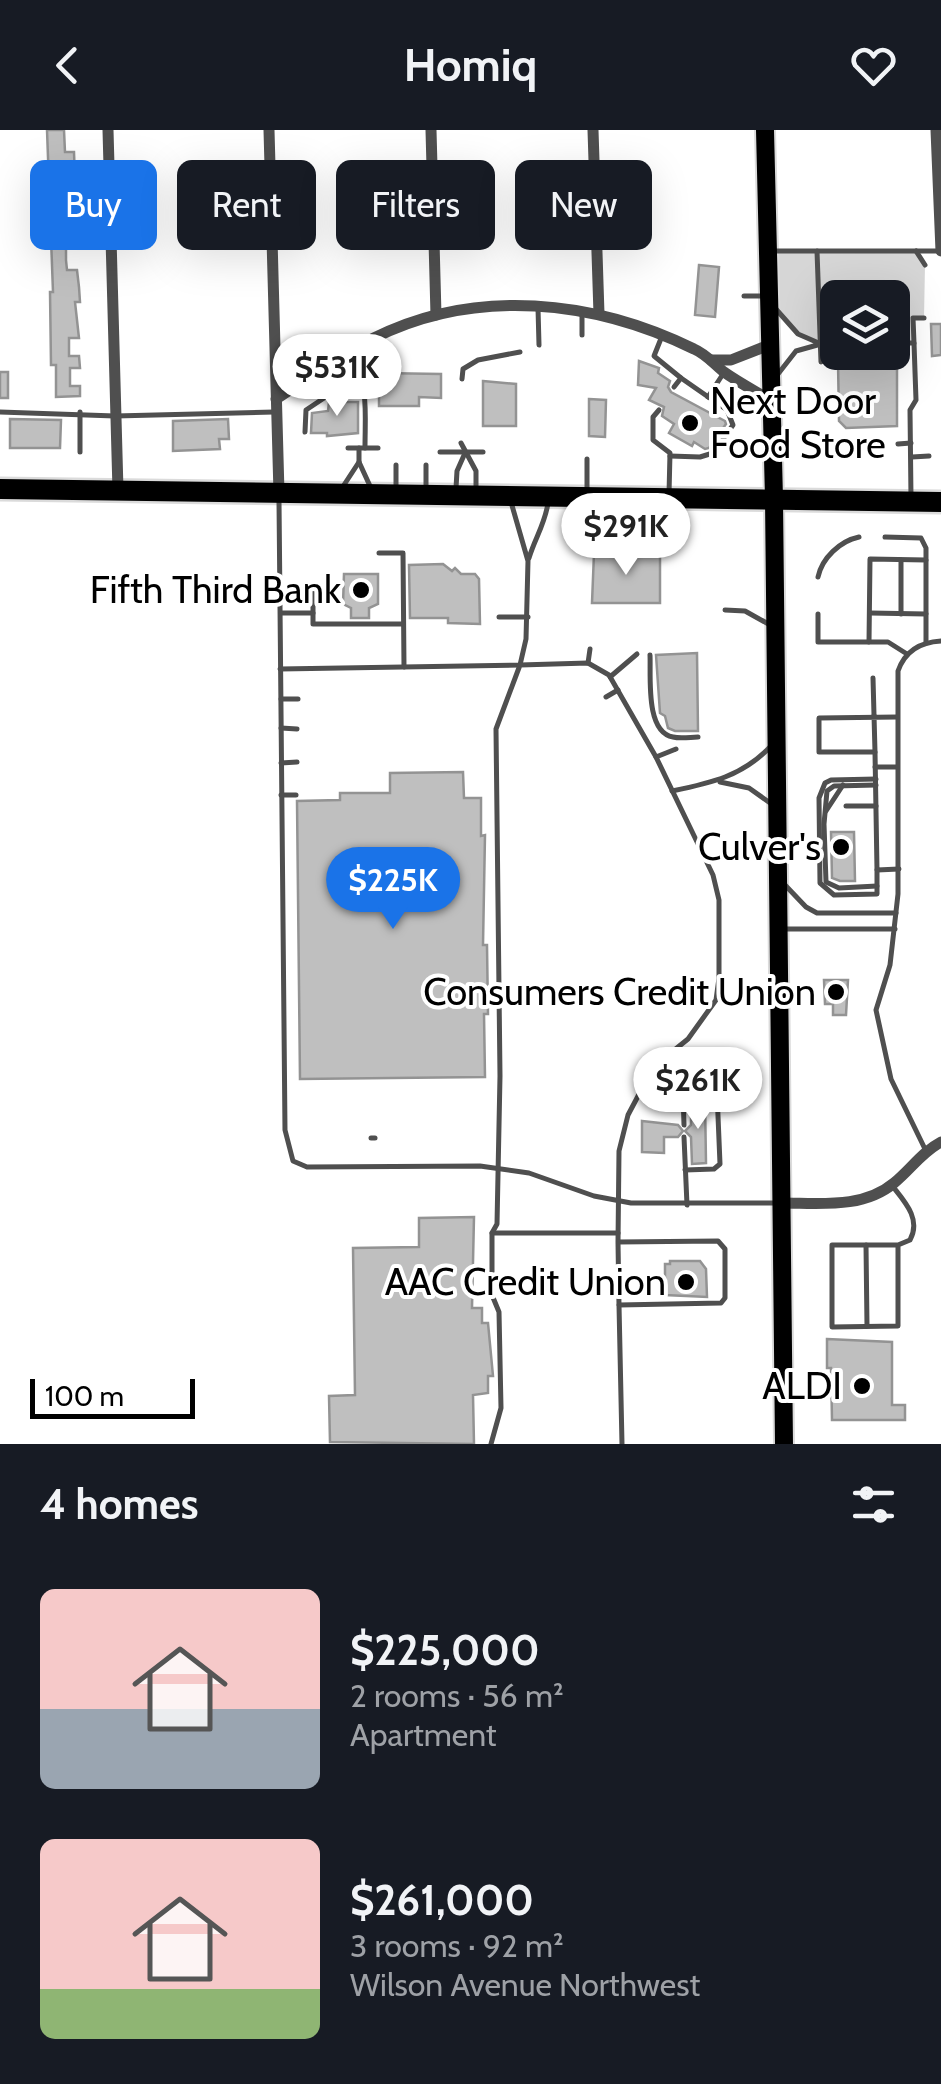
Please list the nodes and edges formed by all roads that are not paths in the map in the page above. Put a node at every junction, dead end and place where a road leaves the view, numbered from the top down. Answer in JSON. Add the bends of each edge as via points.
{"nodes":[{"id":1,"x":108,"y":130,"type":"edge"},
{"id":2,"x":269,"y":130,"type":"edge"},
{"id":3,"x":430,"y":130,"type":"edge"},
{"id":4,"x":593,"y":130,"type":"edge"},
{"id":5,"x":765,"y":130,"type":"edge"},
{"id":6,"x":936,"y":130,"type":"edge"},
{"id":7,"x":817,"y":251,"type":"junction"},
{"id":8,"x":916,"y":251,"type":"junction"},
{"id":9,"x":940,"y":251,"type":"edge"},
{"id":10,"x":768,"y":252,"type":"junction"},
{"id":11,"x":925,"y":265,"type":"dead end"},
{"id":12,"x":744,"y":296,"type":"dead end"},
{"id":13,"x":770,"y":299,"type":"junction"},
{"id":14,"x":538,"y":306,"type":"junction"},
{"id":15,"x":582,"y":311,"type":"junction"},
{"id":16,"x":599,"y":314,"type":"junction"},
{"id":17,"x":924,"y":318,"type":"dead end"},
{"id":18,"x":820,"y":321,"type":"edge"},
{"id":19,"x":429,"y":322,"type":"junction"},
{"id":20,"x":582,"y":335,"type":"dead end"},
{"id":21,"x":662,"y":335,"type":"junction"},
{"id":22,"x":910,"y":343,"type":"edge"},
{"id":23,"x":914,"y":343,"type":"junction"},
{"id":24,"x":820,"y":344,"type":"edge"},
{"id":25,"x":820,"y":344,"type":"edge"},
{"id":26,"x":539,"y":345,"type":"dead end"},
{"id":27,"x":770,"y":345,"type":"junction"},
{"id":28,"x":350,"y":352,"type":"junction"},
{"id":29,"x":520,"y":352,"type":"dead end"},
{"id":30,"x":711,"y":360,"type":"junction"},
{"id":31,"x":913,"y":370,"type":"junction"},
{"id":32,"x":923,"y":370,"type":"dead end"},
{"id":33,"x":724,"y":372,"type":"junction"},
{"id":34,"x":680,"y":378,"type":"junction"},
{"id":35,"x":462,"y":379,"type":"dead end"},
{"id":36,"x":674,"y":387,"type":"dead end"},
{"id":37,"x":770,"y":392,"type":"junction"},
{"id":38,"x":365,"y":394,"type":"junction"},
{"id":39,"x":708,"y":396,"type":"junction"},
{"id":40,"x":276,"y":406,"type":"junction"},
{"id":41,"x":659,"y":410,"type":"dead end"},
{"id":42,"x":0,"y":412,"type":"edge"},
{"id":43,"x":80,"y":412,"type":"junction"},
{"id":44,"x":115,"y":416,"type":"junction"},
{"id":45,"x":305,"y":432,"type":"dead end"},
{"id":46,"x":461,"y":443,"type":"dead end"},
{"id":47,"x":898,"y":444,"type":"dead end"},
{"id":48,"x":910,"y":444,"type":"junction"},
{"id":49,"x":348,"y":448,"type":"dead end"},
{"id":50,"x":362,"y":448,"type":"junction"},
{"id":51,"x":378,"y":448,"type":"dead end"},
{"id":52,"x":80,"y":452,"type":"dead end"},
{"id":53,"x":440,"y":452,"type":"dead end"},
{"id":54,"x":482,"y":452,"type":"dead end"},
{"id":55,"x":465,"y":453,"type":"junction"},
{"id":56,"x":670,"y":456,"type":"junction"},
{"id":57,"x":929,"y":456,"type":"dead end"},
{"id":58,"x":911,"y":457,"type":"junction"},
{"id":59,"x":587,"y":459,"type":"dead end"},
{"id":60,"x":359,"y":462,"type":"junction"},
{"id":61,"x":396,"y":465,"type":"dead end"},
{"id":62,"x":426,"y":465,"type":"dead end"},
{"id":63,"x":0,"y":489,"type":"edge"},
{"id":64,"x":118,"y":490,"type":"junction"},
{"id":65,"x":279,"y":492,"type":"junction"},
{"id":66,"x":337,"y":493,"type":"junction"},
{"id":67,"x":387,"y":494,"type":"junction"},
{"id":68,"x":426,"y":494,"type":"junction"},
{"id":69,"x":466,"y":494,"type":"junction"},
{"id":70,"x":510,"y":494,"type":"junction"},
{"id":71,"x":586,"y":495,"type":"junction"},
{"id":72,"x":548,"y":496,"type":"junction"},
{"id":73,"x":670,"y":497,"type":"junction"},
{"id":74,"x":774,"y":499,"type":"junction"},
{"id":75,"x":912,"y":502,"type":"junction"},
{"id":76,"x":941,"y":502,"type":"edge"},
{"id":77,"x":859,"y":537,"type":"dead end"},
{"id":78,"x":885,"y":537,"type":"dead end"},
{"id":79,"x":378,"y":553,"type":"dead end"},
{"id":80,"x":900,"y":560,"type":"junction"},
{"id":81,"x":926,"y":560,"type":"junction"},
{"id":82,"x":528,"y":561,"type":"junction"},
{"id":83,"x":818,"y":577,"type":"dead end"},
{"id":84,"x":313,"y":592,"type":"dead end"},
{"id":85,"x":725,"y":610,"type":"dead end"},
{"id":86,"x":280,"y":613,"type":"junction"},
{"id":87,"x":313,"y":613,"type":"junction"},
{"id":88,"x":870,"y":613,"type":"junction"},
{"id":89,"x":818,"y":614,"type":"dead end"},
{"id":90,"x":901,"y":614,"type":"junction"},
{"id":91,"x":926,"y":614,"type":"junction"},
{"id":92,"x":499,"y":616,"type":"dead end"},
{"id":93,"x":528,"y":617,"type":"junction"},
{"id":94,"x":404,"y":624,"type":"junction"},
{"id":95,"x":775,"y":628,"type":"junction"},
{"id":96,"x":941,"y":640,"type":"edge"},
{"id":97,"x":870,"y":642,"type":"junction"},
{"id":98,"x":926,"y":643,"type":"junction"},
{"id":99,"x":590,"y":649,"type":"dead end"},
{"id":100,"x":637,"y":654,"type":"dead end"},
{"id":101,"x":650,"y":654,"type":"dead end"},
{"id":102,"x":907,"y":654,"type":"junction"},
{"id":103,"x":588,"y":663,"type":"junction"},
{"id":104,"x":520,"y":665,"type":"junction"},
{"id":105,"x":404,"y":667,"type":"junction"},
{"id":106,"x":280,"y":669,"type":"junction"},
{"id":107,"x":610,"y":678,"type":"junction"},
{"id":108,"x":873,"y":678,"type":"dead end"},
{"id":109,"x":618,"y":690,"type":"junction"},
{"id":110,"x":606,"y":697,"type":"dead end"},
{"id":111,"x":280,"y":699,"type":"junction"},
{"id":112,"x":298,"y":699,"type":"dead end"},
{"id":113,"x":874,"y":717,"type":"junction"},
{"id":114,"x":897,"y":717,"type":"junction"},
{"id":115,"x":635,"y":721,"type":"junction"},
{"id":116,"x":281,"y":728,"type":"junction"},
{"id":117,"x":297,"y":728,"type":"dead end"},
{"id":118,"x":628,"y":728,"type":"dead end"},
{"id":119,"x":698,"y":737,"type":"dead end"},
{"id":120,"x":776,"y":740,"type":"junction"},
{"id":121,"x":676,"y":749,"type":"dead end"},
{"id":122,"x":874,"y":752,"type":"junction"},
{"id":123,"x":655,"y":756,"type":"junction"},
{"id":124,"x":643,"y":759,"type":"dead end"},
{"id":125,"x":296,"y":762,"type":"dead end"},
{"id":126,"x":281,"y":763,"type":"junction"},
{"id":127,"x":898,"y":767,"type":"junction"},
{"id":128,"x":875,"y":768,"type":"junction"},
{"id":129,"x":716,"y":782,"type":"junction"},
{"id":130,"x":876,"y":782,"type":"junction"},
{"id":131,"x":843,"y":785,"type":"junction"},
{"id":132,"x":672,"y":791,"type":"junction"},
{"id":133,"x":281,"y":795,"type":"junction"},
{"id":134,"x":296,"y":795,"type":"dead end"},
{"id":135,"x":846,"y":806,"type":"dead end"},
{"id":136,"x":876,"y":806,"type":"junction"},
{"id":137,"x":778,"y":809,"type":"junction"},
{"id":138,"x":826,"y":811,"type":"junction"},
{"id":139,"x":690,"y":852,"type":"dead end"},
{"id":140,"x":701,"y":852,"type":"junction"},
{"id":141,"x":877,"y":870,"type":"junction"},
{"id":142,"x":899,"y":870,"type":"junction"},
{"id":143,"x":779,"y":878,"type":"junction"},
{"id":144,"x":706,"y":884,"type":"dead end"},
{"id":145,"x":716,"y":884,"type":"junction"},
{"id":146,"x":877,"y":886,"type":"junction"},
{"id":147,"x":896,"y":913,"type":"junction"},
{"id":148,"x":779,"y":929,"type":"junction"},
{"id":149,"x":895,"y":929,"type":"junction"},
{"id":150,"x":672,"y":1042,"type":"dead end"},
{"id":151,"x":684,"y":1042,"type":"junction"},
{"id":152,"x":637,"y":1076,"type":"dead end"},
{"id":153,"x":646,"y":1081,"type":"junction"},
{"id":154,"x":683,"y":1092,"type":"junction"},
{"id":155,"x":631,"y":1107,"type":"junction"},
{"id":156,"x":622,"y":1108,"type":"dead end"},
{"id":157,"x":684,"y":1125,"type":"dead end"},
{"id":158,"x":684,"y":1137,"type":"dead end"},
{"id":159,"x":941,"y":1142,"type":"edge"},
{"id":160,"x":926,"y":1151,"type":"junction"},
{"id":161,"x":498,"y":1167,"type":"junction"},
{"id":162,"x":686,"y":1170,"type":"junction"},
{"id":163,"x":892,"y":1185,"type":"junction"},
{"id":164,"x":618,"y":1201,"type":"junction"},
{"id":165,"x":781,"y":1202,"type":"junction"},
{"id":166,"x":687,"y":1205,"type":"junction"},
{"id":167,"x":492,"y":1233,"type":"junction"},
{"id":168,"x":618,"y":1233,"type":"junction"},
{"id":169,"x":618,"y":1242,"type":"junction"},
{"id":170,"x":866,"y":1245,"type":"junction"},
{"id":171,"x":898,"y":1245,"type":"junction"},
{"id":172,"x":619,"y":1304,"type":"junction"},
{"id":173,"x":867,"y":1326,"type":"junction"},
{"id":174,"x":490,"y":1444,"type":"edge"},
{"id":175,"x":622,"y":1444,"type":"edge"},
{"id":176,"x":784,"y":1444,"type":"edge"}],
"edges":[{"from":1,"to":44,"type":"street"},
{"from":2,"to":40,"type":"street"},
{"from":3,"to":19,"type":"street"},
{"from":4,"to":16,"type":"street"},
{"from":5,"to":10,"type":"main road"},
{"from":6,"to":9,"type":"street"},
{"from":7,"to":8,"type":"lane"},
{"from":7,"to":10,"type":"lane"},
{"from":7,"to":18,"type":"lane"},
{"from":8,"to":9,"type":"lane"},
{"from":8,"to":11,"type":"lane"},
{"from":10,"to":13,"type":"main road"},
{"from":12,"to":13,"type":"lane"},
{"from":13,"to":24,"type":"lane","via":[[798,334]]},
{"from":13,"to":27,"type":"main road"},
{"from":14,"to":15,"type":"street"},
{"from":14,"to":19,"type":"street","via":[[489,306]]},
{"from":14,"to":26,"type":"lane"},
{"from":15,"to":16,"type":"street"},
{"from":15,"to":20,"type":"lane"},
{"from":16,"to":21,"type":"street"},
{"from":17,"to":23,"type":"lane","via":[[913,318]]},
{"from":19,"to":28,"type":"street"},
{"from":21,"to":30,"type":"street","via":[[688,339]]},
{"from":21,"to":34,"type":"lane","via":[[654,356]]},
{"from":22,"to":23,"type":"lane"},
{"from":23,"to":31,"type":"lane"},
{"from":25,"to":37,"type":"lane","via":[[796,351]]},
{"from":27,"to":30,"type":"street","via":[[732,360]]},
{"from":27,"to":37,"type":"main road"},
{"from":28,"to":38,"type":"lane"},
{"from":28,"to":40,"type":"street"},
{"from":29,"to":35,"type":"lane","via":[[478,360],[463,369]]},
{"from":30,"to":33,"type":"street"},
{"from":31,"to":32,"type":"lane"},
{"from":31,"to":48,"type":"lane"},
{"from":33,"to":37,"type":"street"},
{"from":33,"to":39,"type":"lane"},
{"from":34,"to":36,"type":"lane"},
{"from":34,"to":39,"type":"lane"},
{"from":37,"to":74,"type":"main road"},
{"from":38,"to":45,"type":"lane","via":[[330,394],[306,410]]},
{"from":38,"to":50,"type":"lane"},
{"from":39,"to":56,"type":"lane","via":[[733,424],[713,454]]},
{"from":40,"to":44,"type":"lane"},
{"from":40,"to":65,"type":"street"},
{"from":41,"to":56,"type":"lane","via":[[653,440]]},
{"from":42,"to":43,"type":"lane"},
{"from":43,"to":44,"type":"lane"},
{"from":43,"to":52,"type":"lane"},
{"from":44,"to":64,"type":"street"},
{"from":46,"to":55,"type":"lane"},
{"from":47,"to":48,"type":"lane"},
{"from":48,"to":58,"type":"lane"},
{"from":49,"to":50,"type":"lane"},
{"from":50,"to":51,"type":"lane"},
{"from":50,"to":60,"type":"lane"},
{"from":53,"to":55,"type":"lane"},
{"from":54,"to":55,"type":"lane"},
{"from":55,"to":69,"type":"lane","via":[[457,471]]},
{"from":55,"to":69,"type":"lane","via":[[476,471]]},
{"from":56,"to":73,"type":"lane"},
{"from":57,"to":58,"type":"lane"},
{"from":58,"to":75,"type":"lane"},
{"from":59,"to":71,"type":"lane"},
{"from":60,"to":66,"type":"lane"},
{"from":60,"to":67,"type":"lane","via":[[367,482]]},
{"from":61,"to":67,"type":"lane"},
{"from":62,"to":68,"type":"lane"},
{"from":63,"to":64,"type":"highway"},
{"from":64,"to":65,"type":"highway"},
{"from":65,"to":66,"type":"highway"},
{"from":65,"to":86,"type":"lane"},
{"from":66,"to":67,"type":"highway"},
{"from":67,"to":68,"type":"highway"},
{"from":68,"to":69,"type":"highway"},
{"from":69,"to":70,"type":"highway"},
{"from":70,"to":72,"type":"highway"},
{"from":70,"to":82,"type":"lane"},
{"from":71,"to":72,"type":"highway"},
{"from":71,"to":73,"type":"highway"},
{"from":72,"to":82,"type":"lane","via":[[545,524]]},
{"from":73,"to":74,"type":"highway"},
{"from":74,"to":75,"type":"highway"},
{"from":74,"to":95,"type":"main road"},
{"from":75,"to":76,"type":"highway"},
{"from":77,"to":83,"type":"lane","via":[[837,548]]},
{"from":78,"to":81,"type":"lane","via":[[921,538]]},
{"from":79,"to":94,"type":"lane","via":[[406,552]]},
{"from":80,"to":81,"type":"lane"},
{"from":80,"to":88,"type":"lane","via":[[870,560]]},
{"from":80,"to":90,"type":"lane"},
{"from":81,"to":91,"type":"lane"},
{"from":82,"to":93,"type":"lane"},
{"from":84,"to":87,"type":"lane"},
{"from":85,"to":95,"type":"lane","via":[[745,611]]},
{"from":86,"to":87,"type":"lane"},
{"from":86,"to":106,"type":"lane"},
{"from":87,"to":94,"type":"lane","via":[[313,624]]},
{"from":88,"to":90,"type":"lane"},
{"from":88,"to":97,"type":"lane"},
{"from":89,"to":97,"type":"lane","via":[[818,642]]},
{"from":90,"to":91,"type":"lane"},
{"from":91,"to":98,"type":"lane"},
{"from":92,"to":93,"type":"lane"},
{"from":93,"to":104,"type":"lane"},
{"from":94,"to":105,"type":"lane"},
{"from":95,"to":120,"type":"main road"},
{"from":96,"to":98,"type":"lane"},
{"from":97,"to":102,"type":"lane","via":[[888,642]]},
{"from":98,"to":102,"type":"lane"},
{"from":99,"to":103,"type":"lane"},
{"from":100,"to":107,"type":"lane"},
{"from":101,"to":119,"type":"lane","via":[[660,731]]},
{"from":102,"to":114,"type":"lane","via":[[898,671]]},
{"from":103,"to":104,"type":"lane"},
{"from":103,"to":107,"type":"lane"},
{"from":104,"to":105,"type":"lane"},
{"from":104,"to":161,"type":"lane","via":[[496,729]]},
{"from":105,"to":106,"type":"lane"},
{"from":106,"to":111,"type":"lane"},
{"from":107,"to":109,"type":"lane"},
{"from":108,"to":113,"type":"lane"},
{"from":109,"to":110,"type":"lane"},
{"from":109,"to":115,"type":"lane"},
{"from":111,"to":112,"type":"lane"},
{"from":111,"to":116,"type":"lane"},
{"from":113,"to":114,"type":"lane"},
{"from":113,"to":122,"type":"lane"},
{"from":113,"to":122,"type":"lane","via":[[819,718],[819,752]]},
{"from":114,"to":127,"type":"lane"},
{"from":115,"to":118,"type":"lane"},
{"from":115,"to":123,"type":"lane"},
{"from":116,"to":117,"type":"lane"},
{"from":116,"to":126,"type":"lane"},
{"from":120,"to":129,"type":"lane","via":[[748,768]]},
{"from":120,"to":137,"type":"main road"},
{"from":121,"to":123,"type":"lane"},
{"from":122,"to":128,"type":"lane"},
{"from":123,"to":124,"type":"lane"},
{"from":123,"to":132,"type":"lane"},
{"from":125,"to":126,"type":"lane"},
{"from":126,"to":133,"type":"lane"},
{"from":127,"to":128,"type":"lane"},
{"from":127,"to":142,"type":"lane"},
{"from":128,"to":130,"type":"lane"},
{"from":129,"to":132,"type":"lane"},
{"from":129,"to":137,"type":"lane","via":[[749,788]]},
{"from":130,"to":131,"type":"lane"},
{"from":130,"to":136,"type":"lane"},
{"from":130,"to":146,"type":"lane","via":[[831,780],[819,798],[820,883],[834,896],[877,894]]},
{"from":131,"to":138,"type":"lane"},
{"from":131,"to":138,"type":"lane","via":[[827,791]]},
{"from":132,"to":140,"type":"lane"},
{"from":133,"to":134,"type":"lane"},
{"from":133,"to":161,"type":"lane","via":[[285,1130],[291,1158],[307,1167]]},
{"from":135,"to":136,"type":"lane"},
{"from":136,"to":141,"type":"lane"},
{"from":137,"to":143,"type":"main road"},
{"from":138,"to":146,"type":"lane","via":[[826,882]]},
{"from":139,"to":140,"type":"lane"},
{"from":140,"to":145,"type":"lane"},
{"from":141,"to":142,"type":"lane"},
{"from":141,"to":146,"type":"lane"},
{"from":142,"to":147,"type":"lane"},
{"from":143,"to":147,"type":"lane","via":[[817,913]]},
{"from":143,"to":148,"type":"main road"},
{"from":144,"to":145,"type":"lane"},
{"from":145,"to":151,"type":"lane","via":[[716,1000]]},
{"from":147,"to":149,"type":"lane"},
{"from":148,"to":149,"type":"lane"},
{"from":148,"to":165,"type":"main road"},
{"from":149,"to":160,"type":"lane","via":[[877,1017],[891,1079]]},
{"from":150,"to":151,"type":"lane"},
{"from":151,"to":153,"type":"lane"},
{"from":152,"to":153,"type":"lane"},
{"from":153,"to":154,"type":"lane","via":[[664,1092]]},
{"from":153,"to":155,"type":"lane"},
{"from":154,"to":157,"type":"lane"},
{"from":154,"to":162,"type":"lane","via":[[717,1092],[720,1164]]},
{"from":155,"to":156,"type":"lane"},
{"from":155,"to":164,"type":"lane","via":[[618,1138]]},
{"from":158,"to":162,"type":"lane"},
{"from":159,"to":160,"type":"street"},
{"from":160,"to":163,"type":"street"},
{"from":161,"to":164,"type":"lane"},
{"from":161,"to":167,"type":"lane"},
{"from":162,"to":166,"type":"lane"},
{"from":163,"to":165,"type":"street","via":[[852,1202]]},
{"from":163,"to":171,"type":"lane","via":[[915,1228]]},
{"from":164,"to":166,"type":"lane"},
{"from":164,"to":168,"type":"lane"},
{"from":165,"to":166,"type":"lane"},
{"from":165,"to":176,"type":"main road"},
{"from":167,"to":168,"type":"lane"},
{"from":167,"to":174,"type":"lane","via":[[501,1408]]},
{"from":168,"to":169,"type":"lane"},
{"from":169,"to":172,"type":"lane"},
{"from":169,"to":172,"type":"lane","via":[[718,1241],[725,1250],[726,1294],[721,1304]]},
{"from":170,"to":171,"type":"lane"},
{"from":170,"to":173,"type":"lane"},
{"from":170,"to":173,"type":"lane","via":[[832,1245],[832,1327]]},
{"from":171,"to":173,"type":"lane","via":[[898,1326]]},
{"from":172,"to":175,"type":"lane"}]}
